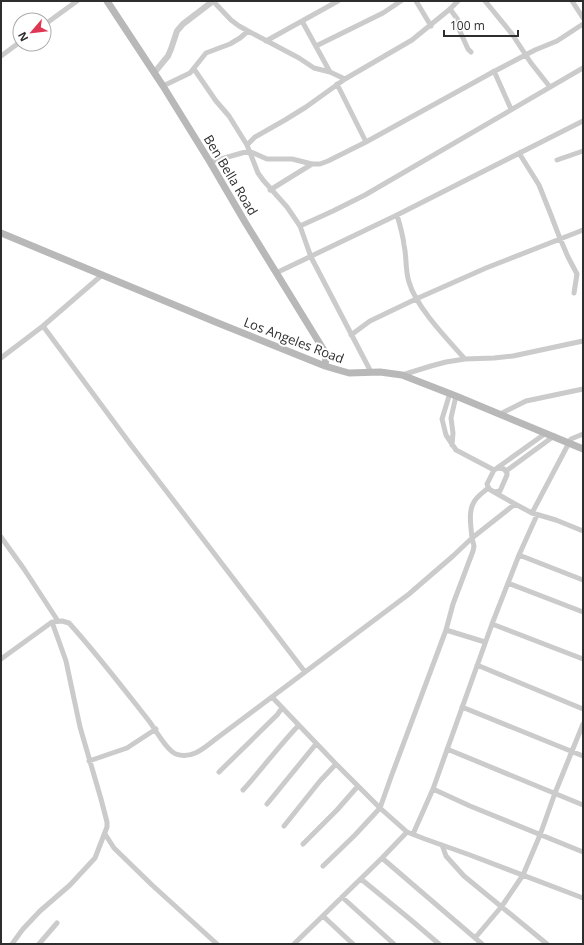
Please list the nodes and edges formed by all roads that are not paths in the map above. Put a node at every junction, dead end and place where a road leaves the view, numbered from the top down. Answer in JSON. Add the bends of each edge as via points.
{"nodes":[{"id":1,"x":77,"y":1,"type":"edge"},
{"id":2,"x":107,"y":1,"type":"edge"},
{"id":3,"x":213,"y":1,"type":"edge"},
{"id":4,"x":338,"y":1,"type":"edge"},
{"id":5,"x":401,"y":1,"type":"edge"},
{"id":6,"x":416,"y":1,"type":"edge"},
{"id":7,"x":458,"y":1,"type":"edge"},
{"id":8,"x":485,"y":1,"type":"edge"},
{"id":9,"x":572,"y":1,"type":"edge"},
{"id":10,"x":450,"y":10,"type":"junction"},
{"id":11,"x":583,"y":18,"type":"edge"},
{"id":12,"x":52,"y":19,"type":"edge"},
{"id":13,"x":302,"y":21,"type":"junction"},
{"id":14,"x":583,"y":24,"type":"edge"},
{"id":15,"x":431,"y":26,"type":"junction"},
{"id":16,"x":248,"y":31,"type":"junction"},
{"id":17,"x":266,"y":41,"type":"junction"},
{"id":18,"x":316,"y":46,"type":"junction"},
{"id":19,"x":12,"y":48,"type":"edge"},
{"id":20,"x":471,"y":52,"type":"dead end"},
{"id":21,"x":526,"y":55,"type":"junction"},
{"id":22,"x":1,"y":56,"type":"edge"},
{"id":23,"x":583,"y":68,"type":"edge"},
{"id":24,"x":194,"y":69,"type":"junction"},
{"id":25,"x":494,"y":71,"type":"junction"},
{"id":26,"x":330,"y":72,"type":"junction"},
{"id":27,"x":154,"y":73,"type":"junction"},
{"id":28,"x":345,"y":79,"type":"junction"},
{"id":29,"x":337,"y":84,"type":"junction"},
{"id":30,"x":163,"y":86,"type":"junction"},
{"id":31,"x":550,"y":87,"type":"junction"},
{"id":32,"x":512,"y":109,"type":"junction"},
{"id":33,"x":583,"y":121,"type":"edge"},
{"id":34,"x":366,"y":142,"type":"junction"},
{"id":35,"x":247,"y":145,"type":"junction"},
{"id":36,"x":583,"y":151,"type":"edge"},
{"id":37,"x":249,"y":152,"type":"junction"},
{"id":38,"x":519,"y":153,"type":"junction"},
{"id":39,"x":557,"y":160,"type":"dead end"},
{"id":40,"x":210,"y":162,"type":"junction"},
{"id":41,"x":312,"y":164,"type":"junction"},
{"id":42,"x":270,"y":190,"type":"junction"},
{"id":43,"x":397,"y":215,"type":"junction"},
{"id":44,"x":300,"y":226,"type":"junction"},
{"id":45,"x":583,"y":230,"type":"edge"},
{"id":46,"x":1,"y":233,"type":"edge"},
{"id":47,"x":560,"y":240,"type":"junction"},
{"id":48,"x":311,"y":257,"type":"junction"},
{"id":49,"x":276,"y":273,"type":"junction"},
{"id":50,"x":102,"y":275,"type":"junction"},
{"id":51,"x":574,"y":292,"type":"dead end"},
{"id":52,"x":416,"y":298,"type":"junction"},
{"id":53,"x":43,"y":326,"type":"junction"},
{"id":54,"x":352,"y":335,"type":"junction"},
{"id":55,"x":583,"y":341,"type":"edge"},
{"id":56,"x":1,"y":358,"type":"edge"},
{"id":57,"x":465,"y":359,"type":"junction"},
{"id":58,"x":325,"y":366,"type":"junction"},
{"id":59,"x":371,"y":372,"type":"junction"},
{"id":60,"x":402,"y":375,"type":"junction"},
{"id":61,"x":583,"y":389,"type":"edge"},
{"id":62,"x":453,"y":394,"type":"junction"},
{"id":63,"x":500,"y":414,"type":"junction"},
{"id":64,"x":546,"y":433,"type":"junction"},
{"id":65,"x":583,"y":434,"type":"edge"},
{"id":66,"x":554,"y":436,"type":"junction"},
{"id":67,"x":569,"y":443,"type":"junction"},
{"id":68,"x":452,"y":445,"type":"junction"},
{"id":69,"x":583,"y":449,"type":"edge"},
{"id":70,"x":495,"y":469,"type":"junction"},
{"id":71,"x":506,"y":471,"type":"junction"},
{"id":72,"x":488,"y":488,"type":"junction"},
{"id":73,"x":497,"y":491,"type":"junction"},
{"id":74,"x":515,"y":504,"type":"junction"},
{"id":75,"x":535,"y":514,"type":"junction"},
{"id":76,"x":583,"y":531,"type":"edge"},
{"id":77,"x":1,"y":537,"type":"edge"},
{"id":78,"x":472,"y":538,"type":"junction"},
{"id":79,"x":519,"y":555,"type":"junction"},
{"id":80,"x":583,"y":580,"type":"edge"},
{"id":81,"x":508,"y":583,"type":"junction"},
{"id":82,"x":583,"y":612,"type":"edge"},
{"id":83,"x":58,"y":621,"type":"junction"},
{"id":84,"x":52,"y":622,"type":"junction"},
{"id":85,"x":492,"y":624,"type":"junction"},
{"id":86,"x":446,"y":630,"type":"junction"},
{"id":87,"x":486,"y":642,"type":"junction"},
{"id":88,"x":1,"y":659,"type":"edge"},
{"id":89,"x":583,"y":659,"type":"edge"},
{"id":90,"x":477,"y":666,"type":"junction"},
{"id":91,"x":305,"y":672,"type":"junction"},
{"id":92,"x":272,"y":697,"type":"junction"},
{"id":93,"x":462,"y":707,"type":"junction"},
{"id":94,"x":282,"y":708,"type":"junction"},
{"id":95,"x":583,"y":709,"type":"edge"},
{"id":96,"x":583,"y":724,"type":"edge"},
{"id":97,"x":298,"y":726,"type":"junction"},
{"id":98,"x":156,"y":730,"type":"junction"},
{"id":99,"x":316,"y":744,"type":"junction"},
{"id":100,"x":447,"y":750,"type":"junction"},
{"id":101,"x":572,"y":752,"type":"junction"},
{"id":102,"x":583,"y":756,"type":"edge"},
{"id":103,"x":89,"y":761,"type":"junction"},
{"id":104,"x":336,"y":764,"type":"junction"},
{"id":105,"x":218,"y":772,"type":"dead end"},
{"id":106,"x":358,"y":786,"type":"junction"},
{"id":107,"x":433,"y":789,"type":"junction"},
{"id":108,"x":243,"y":790,"type":"dead end"},
{"id":109,"x":555,"y":793,"type":"junction"},
{"id":110,"x":267,"y":804,"type":"dead end"},
{"id":111,"x":583,"y":805,"type":"edge"},
{"id":112,"x":380,"y":808,"type":"junction"},
{"id":113,"x":284,"y":826,"type":"dead end"},
{"id":114,"x":407,"y":832,"type":"junction"},
{"id":115,"x":105,"y":834,"type":"junction"},
{"id":116,"x":413,"y":834,"type":"junction"},
{"id":117,"x":540,"y":835,"type":"junction"},
{"id":118,"x":302,"y":844,"type":"dead end"},
{"id":119,"x":442,"y":845,"type":"junction"},
{"id":120,"x":583,"y":852,"type":"edge"},
{"id":121,"x":382,"y":858,"type":"junction"},
{"id":122,"x":323,"y":866,"type":"dead end"},
{"id":123,"x":523,"y":875,"type":"junction"},
{"id":124,"x":361,"y":879,"type":"junction"},
{"id":125,"x":342,"y":897,"type":"junction"},
{"id":126,"x":583,"y":898,"type":"edge"},
{"id":127,"x":502,"y":906,"type":"junction"},
{"id":128,"x":323,"y":916,"type":"junction"},
{"id":129,"x":57,"y":923,"type":"dead end"},
{"id":130,"x":475,"y":938,"type":"junction"},
{"id":131,"x":12,"y":944,"type":"edge"},
{"id":132,"x":39,"y":944,"type":"edge"},
{"id":133,"x":217,"y":944,"type":"edge"},
{"id":134,"x":294,"y":944,"type":"edge"},
{"id":135,"x":353,"y":944,"type":"edge"},
{"id":136,"x":394,"y":944,"type":"edge"},
{"id":137,"x":439,"y":944,"type":"edge"},
{"id":138,"x":482,"y":944,"type":"edge"},
{"id":139,"x":548,"y":944,"type":"edge"}],
"edges":[{"from":1,"to":12,"type":"street"},
{"from":2,"to":27,"type":"main road","name":"Ben Bella Road"},
{"from":3,"to":16,"type":"street","via":[[231,20]]},
{"from":3,"to":27,"type":"street","via":[[183,24],[168,56]]},
{"from":4,"to":13,"type":"street"},
{"from":5,"to":18,"type":"street","via":[[383,13]]},
{"from":6,"to":15,"type":"street"},
{"from":7,"to":10,"type":"street"},
{"from":8,"to":21,"type":"street"},
{"from":9,"to":11,"type":"street"},
{"from":10,"to":15,"type":"street"},
{"from":10,"to":20,"type":"street","via":[[458,20],[458,27]]},
{"from":13,"to":17,"type":"street"},
{"from":13,"to":18,"type":"street"},
{"from":14,"to":21,"type":"street","via":[[557,41]]},
{"from":15,"to":28,"type":"street"},
{"from":16,"to":17,"type":"street"},
{"from":16,"to":24,"type":"street","via":[[230,44],[206,53]]},
{"from":17,"to":26,"type":"street","via":[[314,68]]},
{"from":18,"to":26,"type":"street"},
{"from":19,"to":22,"type":"street"},
{"from":21,"to":25,"type":"street"},
{"from":21,"to":31,"type":"street"},
{"from":23,"to":31,"type":"street"},
{"from":24,"to":30,"type":"street"},
{"from":24,"to":35,"type":"street"},
{"from":25,"to":32,"type":"street"},
{"from":25,"to":34,"type":"street"},
{"from":26,"to":28,"type":"street"},
{"from":27,"to":30,"type":"main road","name":"Ben Bella Road"},
{"from":28,"to":29,"type":"street"},
{"from":29,"to":34,"type":"street"},
{"from":29,"to":35,"type":"street","via":[[286,120],[255,137]]},
{"from":30,"to":40,"type":"main road","name":"Ben Bella Road"},
{"from":31,"to":32,"type":"street"},
{"from":32,"to":44,"type":"street","via":[[365,195]]},
{"from":33,"to":38,"type":"street"},
{"from":34,"to":41,"type":"street","via":[[328,161]]},
{"from":35,"to":37,"type":"street"},
{"from":36,"to":39,"type":"street"},
{"from":37,"to":40,"type":"street"},
{"from":37,"to":41,"type":"street","via":[[267,159],[292,158]]},
{"from":37,"to":42,"type":"street","via":[[258,173]]},
{"from":38,"to":43,"type":"street"},
{"from":38,"to":47,"type":"street","via":[[539,185]]},
{"from":40,"to":49,"type":"main road","name":"Ben Bella Road"},
{"from":41,"to":42,"type":"street"},
{"from":42,"to":44,"type":"street","via":[[287,207]]},
{"from":43,"to":48,"type":"street"},
{"from":43,"to":52,"type":"street","via":[[409,282]]},
{"from":44,"to":48,"type":"street"},
{"from":45,"to":47,"type":"street"},
{"from":46,"to":50,"type":"main road","name":"Los Angeles Road"},
{"from":47,"to":51,"type":"street","via":[[577,274]]},
{"from":47,"to":52,"type":"street"},
{"from":48,"to":49,"type":"street"},
{"from":48,"to":54,"type":"street"},
{"from":49,"to":58,"type":"main road","name":"Ben Bella Road","via":[[324,352]]},
{"from":50,"to":53,"type":"street"},
{"from":50,"to":58,"type":"main road","name":"Los Angeles Road"},
{"from":52,"to":54,"type":"street","via":[[370,321]]},
{"from":52,"to":57,"type":"street"},
{"from":53,"to":56,"type":"street"},
{"from":53,"to":91,"type":"street"},
{"from":54,"to":59,"type":"street"},
{"from":55,"to":57,"type":"street","via":[[513,356]]},
{"from":57,"to":60,"type":"street"},
{"from":58,"to":59,"type":"main road","name":"Los Angeles Road","via":[[349,372]]},
{"from":59,"to":60,"type":"main road","name":"Los Angeles Road"},
{"from":60,"to":62,"type":"main road","name":"Los Angeles Road"},
{"from":61,"to":63,"type":"street","via":[[526,401]]},
{"from":62,"to":63,"type":"main road","name":"Los Angeles Road"},
{"from":62,"to":68,"type":"street"},
{"from":62,"to":68,"type":"street","via":[[442,419],[446,435]]},
{"from":63,"to":64,"type":"main road","name":"Los Angeles Road"},
{"from":64,"to":66,"type":"main road","name":"Los Angeles Road"},
{"from":64,"to":70,"type":"street"},
{"from":65,"to":67,"type":"street","via":[[571,439]]},
{"from":66,"to":67,"type":"main road","name":"Los Angeles Road"},
{"from":66,"to":71,"type":"street"},
{"from":67,"to":69,"type":"main road","name":"Los Angeles Road"},
{"from":67,"to":75,"type":"street"},
{"from":68,"to":70,"type":"street","via":[[456,450]]},
{"from":70,"to":71,"type":"street","via":[[502,468]]},
{"from":70,"to":72,"type":"street","via":[[487,484]]},
{"from":71,"to":73,"type":"street","via":[[507,475]]},
{"from":72,"to":73,"type":"street","via":[[490,491]]},
{"from":72,"to":78,"type":"street","via":[[474,500]]},
{"from":73,"to":74,"type":"street"},
{"from":74,"to":75,"type":"street"},
{"from":74,"to":78,"type":"street"},
{"from":75,"to":76,"type":"street"},
{"from":75,"to":79,"type":"street"},
{"from":77,"to":83,"type":"street"},
{"from":78,"to":86,"type":"street","via":[[473,551]]},
{"from":78,"to":91,"type":"street","via":[[410,594]]},
{"from":79,"to":80,"type":"street"},
{"from":79,"to":81,"type":"street"},
{"from":81,"to":82,"type":"street"},
{"from":81,"to":85,"type":"street"},
{"from":83,"to":84,"type":"street"},
{"from":83,"to":98,"type":"street","via":[[69,623]]},
{"from":84,"to":88,"type":"street"},
{"from":84,"to":103,"type":"street","via":[[66,661]]},
{"from":85,"to":87,"type":"street"},
{"from":85,"to":89,"type":"street"},
{"from":86,"to":87,"type":"street"},
{"from":86,"to":112,"type":"street"},
{"from":87,"to":90,"type":"street"},
{"from":90,"to":93,"type":"street"},
{"from":90,"to":95,"type":"street"},
{"from":91,"to":92,"type":"street"},
{"from":92,"to":94,"type":"street"},
{"from":92,"to":98,"type":"street","via":[[193,754],[177,754],[168,749]]},
{"from":93,"to":100,"type":"street"},
{"from":93,"to":101,"type":"street"},
{"from":94,"to":97,"type":"street"},
{"from":94,"to":105,"type":"street"},
{"from":96,"to":101,"type":"street"},
{"from":97,"to":99,"type":"street"},
{"from":97,"to":108,"type":"street"},
{"from":98,"to":103,"type":"street","via":[[126,748]]},
{"from":99,"to":104,"type":"street"},
{"from":99,"to":110,"type":"street"},
{"from":100,"to":107,"type":"street"},
{"from":100,"to":109,"type":"street"},
{"from":101,"to":102,"type":"street"},
{"from":101,"to":109,"type":"street"},
{"from":103,"to":115,"type":"street","via":[[107,822]]},
{"from":104,"to":106,"type":"street"},
{"from":104,"to":113,"type":"street"},
{"from":106,"to":112,"type":"street"},
{"from":106,"to":118,"type":"street"},
{"from":107,"to":116,"type":"street"},
{"from":107,"to":117,"type":"street"},
{"from":109,"to":111,"type":"street"},
{"from":109,"to":117,"type":"street"},
{"from":112,"to":114,"type":"street"},
{"from":112,"to":122,"type":"street"},
{"from":114,"to":116,"type":"street"},
{"from":114,"to":121,"type":"street"},
{"from":115,"to":131,"type":"street","via":[[95,858],[70,885],[40,911]]},
{"from":115,"to":133,"type":"street","via":[[114,848]]},
{"from":116,"to":119,"type":"street"},
{"from":117,"to":120,"type":"street"},
{"from":117,"to":123,"type":"street"},
{"from":119,"to":123,"type":"street"},
{"from":119,"to":127,"type":"street","via":[[446,856],[464,876]]},
{"from":121,"to":124,"type":"street"},
{"from":121,"to":130,"type":"street"},
{"from":123,"to":126,"type":"street"},
{"from":123,"to":127,"type":"street"},
{"from":124,"to":125,"type":"street"},
{"from":124,"to":137,"type":"street"},
{"from":125,"to":128,"type":"street"},
{"from":125,"to":136,"type":"street"},
{"from":127,"to":130,"type":"street"},
{"from":127,"to":139,"type":"street"},
{"from":128,"to":134,"type":"street"},
{"from":128,"to":135,"type":"street"},
{"from":129,"to":132,"type":"street"},
{"from":130,"to":138,"type":"street"}]}
